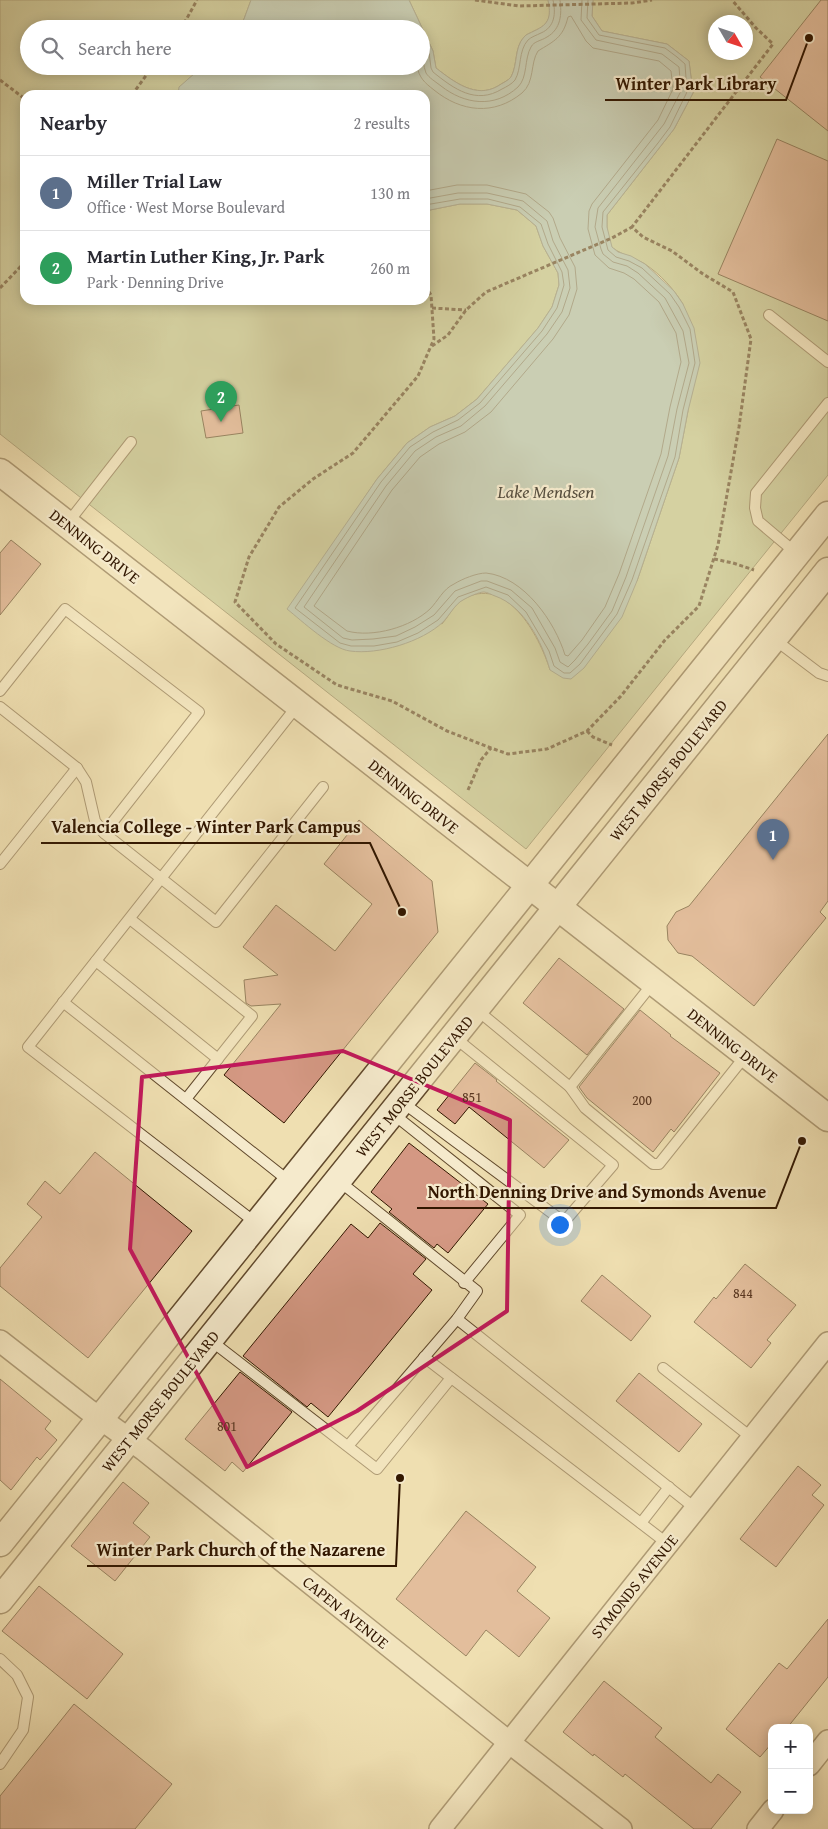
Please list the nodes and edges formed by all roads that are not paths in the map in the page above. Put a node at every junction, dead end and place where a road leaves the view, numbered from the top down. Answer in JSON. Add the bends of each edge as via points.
{"nodes":[{"id":1,"x":769,"y":315,"type":"dead end"},
{"id":2,"x":828,"y":362,"type":"edge"},
{"id":3,"x":828,"y":403,"type":"edge"},
{"id":4,"x":131,"y":442,"type":"dead end"},
{"id":5,"x":3,"y":482,"type":"edge"},
{"id":6,"x":828,"y":514,"type":"edge"},
{"id":7,"x":67,"y":524,"type":"junction"},
{"id":8,"x":796,"y":554,"type":"junction"},
{"id":9,"x":826,"y":573,"type":"edge"},
{"id":10,"x":774,"y":639,"type":"junction"},
{"id":11,"x":828,"y":676,"type":"edge"},
{"id":12,"x":0,"y":691,"type":"edge"},
{"id":13,"x":298,"y":705,"type":"junction"},
{"id":14,"x":0,"y":707,"type":"edge"},
{"id":15,"x":77,"y":768,"type":"junction"},
{"id":16,"x":323,"y":787,"type":"dead end"},
{"id":17,"x":104,"y":834,"type":"junction"},
{"id":18,"x":0,"y":864,"type":"edge"},
{"id":19,"x":161,"y":878,"type":"junction"},
{"id":20,"x":530,"y":886,"type":"junction"},
{"id":21,"x":557,"y":908,"type":"junction"},
{"id":22,"x":130,"y":919,"type":"junction"},
{"id":23,"x":96,"y":961,"type":"junction"},
{"id":24,"x":653,"y":983,"type":"junction"},
{"id":25,"x":63,"y":1002,"type":"junction"},
{"id":26,"x":476,"y":1009,"type":"junction"},
{"id":27,"x":453,"y":1037,"type":"junction"},
{"id":28,"x":746,"y":1055,"type":"junction"},
{"id":29,"x":218,"y":1059,"type":"junction"},
{"id":30,"x":570,"y":1086,"type":"junction"},
{"id":31,"x":186,"y":1099,"type":"junction"},
{"id":32,"x":397,"y":1107,"type":"junction"},
{"id":33,"x":828,"y":1118,"type":"edge"},
{"id":34,"x":338,"y":1180,"type":"junction"},
{"id":35,"x":291,"y":1182,"type":"junction"},
{"id":36,"x":257,"y":1224,"type":"junction"},
{"id":37,"x":464,"y":1283,"type":"junction"},
{"id":38,"x":458,"y":1319,"type":"junction"},
{"id":39,"x":210,"y":1340,"type":"junction"},
{"id":40,"x":0,"y":1341,"type":"edge"},
{"id":41,"x":828,"y":1343,"type":"edge"},
{"id":42,"x":424,"y":1357,"type":"junction"},
{"id":43,"x":663,"y":1368,"type":"dead end"},
{"id":44,"x":452,"y":1378,"type":"junction"},
{"id":45,"x":100,"y":1418,"type":"junction"},
{"id":46,"x":752,"y":1438,"type":"junction"},
{"id":47,"x":130,"y":1439,"type":"junction"},
{"id":48,"x":348,"y":1446,"type":"junction"},
{"id":49,"x":669,"y":1487,"type":"junction"},
{"id":50,"x":696,"y":1509,"type":"junction"},
{"id":51,"x":641,"y":1523,"type":"junction"},
{"id":52,"x":0,"y":1543,"type":"edge"},
{"id":53,"x":668,"y":1544,"type":"junction"},
{"id":54,"x":0,"y":1600,"type":"edge"},
{"id":55,"x":0,"y":1659,"type":"edge"},
{"id":56,"x":828,"y":1741,"type":"edge"},
{"id":57,"x":510,"y":1743,"type":"junction"},
{"id":58,"x":813,"y":1760,"type":"edge"},
{"id":59,"x":0,"y":1764,"type":"edge"},
{"id":60,"x":770,"y":1814,"type":"edge"},
{"id":61,"x":440,"y":1829,"type":"edge"},
{"id":62,"x":621,"y":1829,"type":"edge"},
{"id":63,"x":758,"y":1829,"type":"edge"}],
"edges":[{"from":1,"to":2,"type":"lane"},
{"from":3,"to":8,"type":"lane","via":[[756,493],[758,521]]},
{"from":4,"to":7,"type":"lane"},
{"from":5,"to":7,"type":"street","name":"DENNING DRIVE"},
{"from":6,"to":8,"type":"street"},
{"from":7,"to":13,"type":"street","name":"DENNING DRIVE"},
{"from":8,"to":9,"type":"street"},
{"from":8,"to":20,"type":"street"},
{"from":9,"to":10,"type":"street","name":"WEST MORSE BOULEVARD"},
{"from":10,"to":11,"type":"lane","via":[[819,673]]},
{"from":10,"to":21,"type":"street","name":"WEST MORSE BOULEVARD"},
{"from":12,"to":17,"type":"lane","via":[[65,609],[199,712]]},
{"from":13,"to":19,"type":"lane"},
{"from":13,"to":20,"type":"street","name":"DENNING DRIVE"},
{"from":14,"to":15,"type":"lane"},
{"from":15,"to":17,"type":"lane","via":[[86,782],[95,821]]},
{"from":15,"to":18,"type":"lane"},
{"from":16,"to":19,"type":"lane","via":[[216,922]]},
{"from":17,"to":19,"type":"lane"},
{"from":19,"to":22,"type":"lane"},
{"from":20,"to":21,"type":"street","name":"DENNING DRIVE"},
{"from":20,"to":35,"type":"street"},
{"from":21,"to":24,"type":"street","name":"DENNING DRIVE"},
{"from":21,"to":26,"type":"street","name":"WEST MORSE BOULEVARD"},
{"from":22,"to":23,"type":"lane"},
{"from":22,"to":29,"type":"lane","via":[[252,1016]]},
{"from":23,"to":25,"type":"lane"},
{"from":23,"to":29,"type":"lane"},
{"from":24,"to":28,"type":"street","name":"DENNING DRIVE"},
{"from":24,"to":30,"type":"lane"},
{"from":25,"to":31,"type":"lane"},
{"from":25,"to":36,"type":"lane","via":[[28,1047]]},
{"from":26,"to":27,"type":"street","name":"WEST MORSE BOULEVARD"},
{"from":26,"to":30,"type":"lane"},
{"from":27,"to":32,"type":"street","name":"WEST MORSE BOULEVARD"},
{"from":27,"to":32,"type":"lane","via":[[613,1165],[564,1222]]},
{"from":28,"to":30,"type":"lane","via":[[659,1164],[653,1164],[585,1108]]},
{"from":28,"to":33,"type":"street","name":"DENNING DRIVE"},
{"from":29,"to":31,"type":"lane"},
{"from":31,"to":35,"type":"lane"},
{"from":32,"to":34,"type":"street","name":"WEST MORSE BOULEVARD"},
{"from":32,"to":37,"type":"lane","via":[[520,1215]]},
{"from":34,"to":37,"type":"lane"},
{"from":34,"to":39,"type":"street","name":"WEST MORSE BOULEVARD"},
{"from":35,"to":36,"type":"street"},
{"from":36,"to":45,"type":"street"},
{"from":37,"to":38,"type":"lane","via":[[477,1292]]},
{"from":38,"to":42,"type":"lane"},
{"from":38,"to":49,"type":"lane"},
{"from":39,"to":47,"type":"street","name":"WEST MORSE BOULEVARD"},
{"from":39,"to":48,"type":"lane"},
{"from":40,"to":45,"type":"street","name":"CAPEN AVENUE"},
{"from":41,"to":46,"type":"street","name":"SYMONDS AVENUE"},
{"from":42,"to":44,"type":"lane"},
{"from":42,"to":48,"type":"lane"},
{"from":43,"to":46,"type":"lane"},
{"from":44,"to":48,"type":"lane","via":[[377,1469]]},
{"from":44,"to":51,"type":"lane"},
{"from":45,"to":47,"type":"street","name":"CAPEN AVENUE"},
{"from":45,"to":52,"type":"street"},
{"from":46,"to":50,"type":"street","name":"SYMONDS AVENUE"},
{"from":47,"to":54,"type":"street","name":"WEST MORSE BOULEVARD"},
{"from":47,"to":57,"type":"street","name":"CAPEN AVENUE"},
{"from":49,"to":50,"type":"lane"},
{"from":49,"to":51,"type":"lane"},
{"from":50,"to":53,"type":"street","name":"SYMONDS AVENUE"},
{"from":51,"to":53,"type":"lane"},
{"from":53,"to":57,"type":"street","name":"SYMONDS AVENUE"},
{"from":55,"to":59,"type":"lane","via":[[17,1675],[28,1697],[23,1730]]},
{"from":56,"to":58,"type":"street"},
{"from":57,"to":61,"type":"street","name":"SYMONDS AVENUE"},
{"from":57,"to":62,"type":"street","name":"CAPEN AVENUE"},
{"from":60,"to":63,"type":"street"}]}
